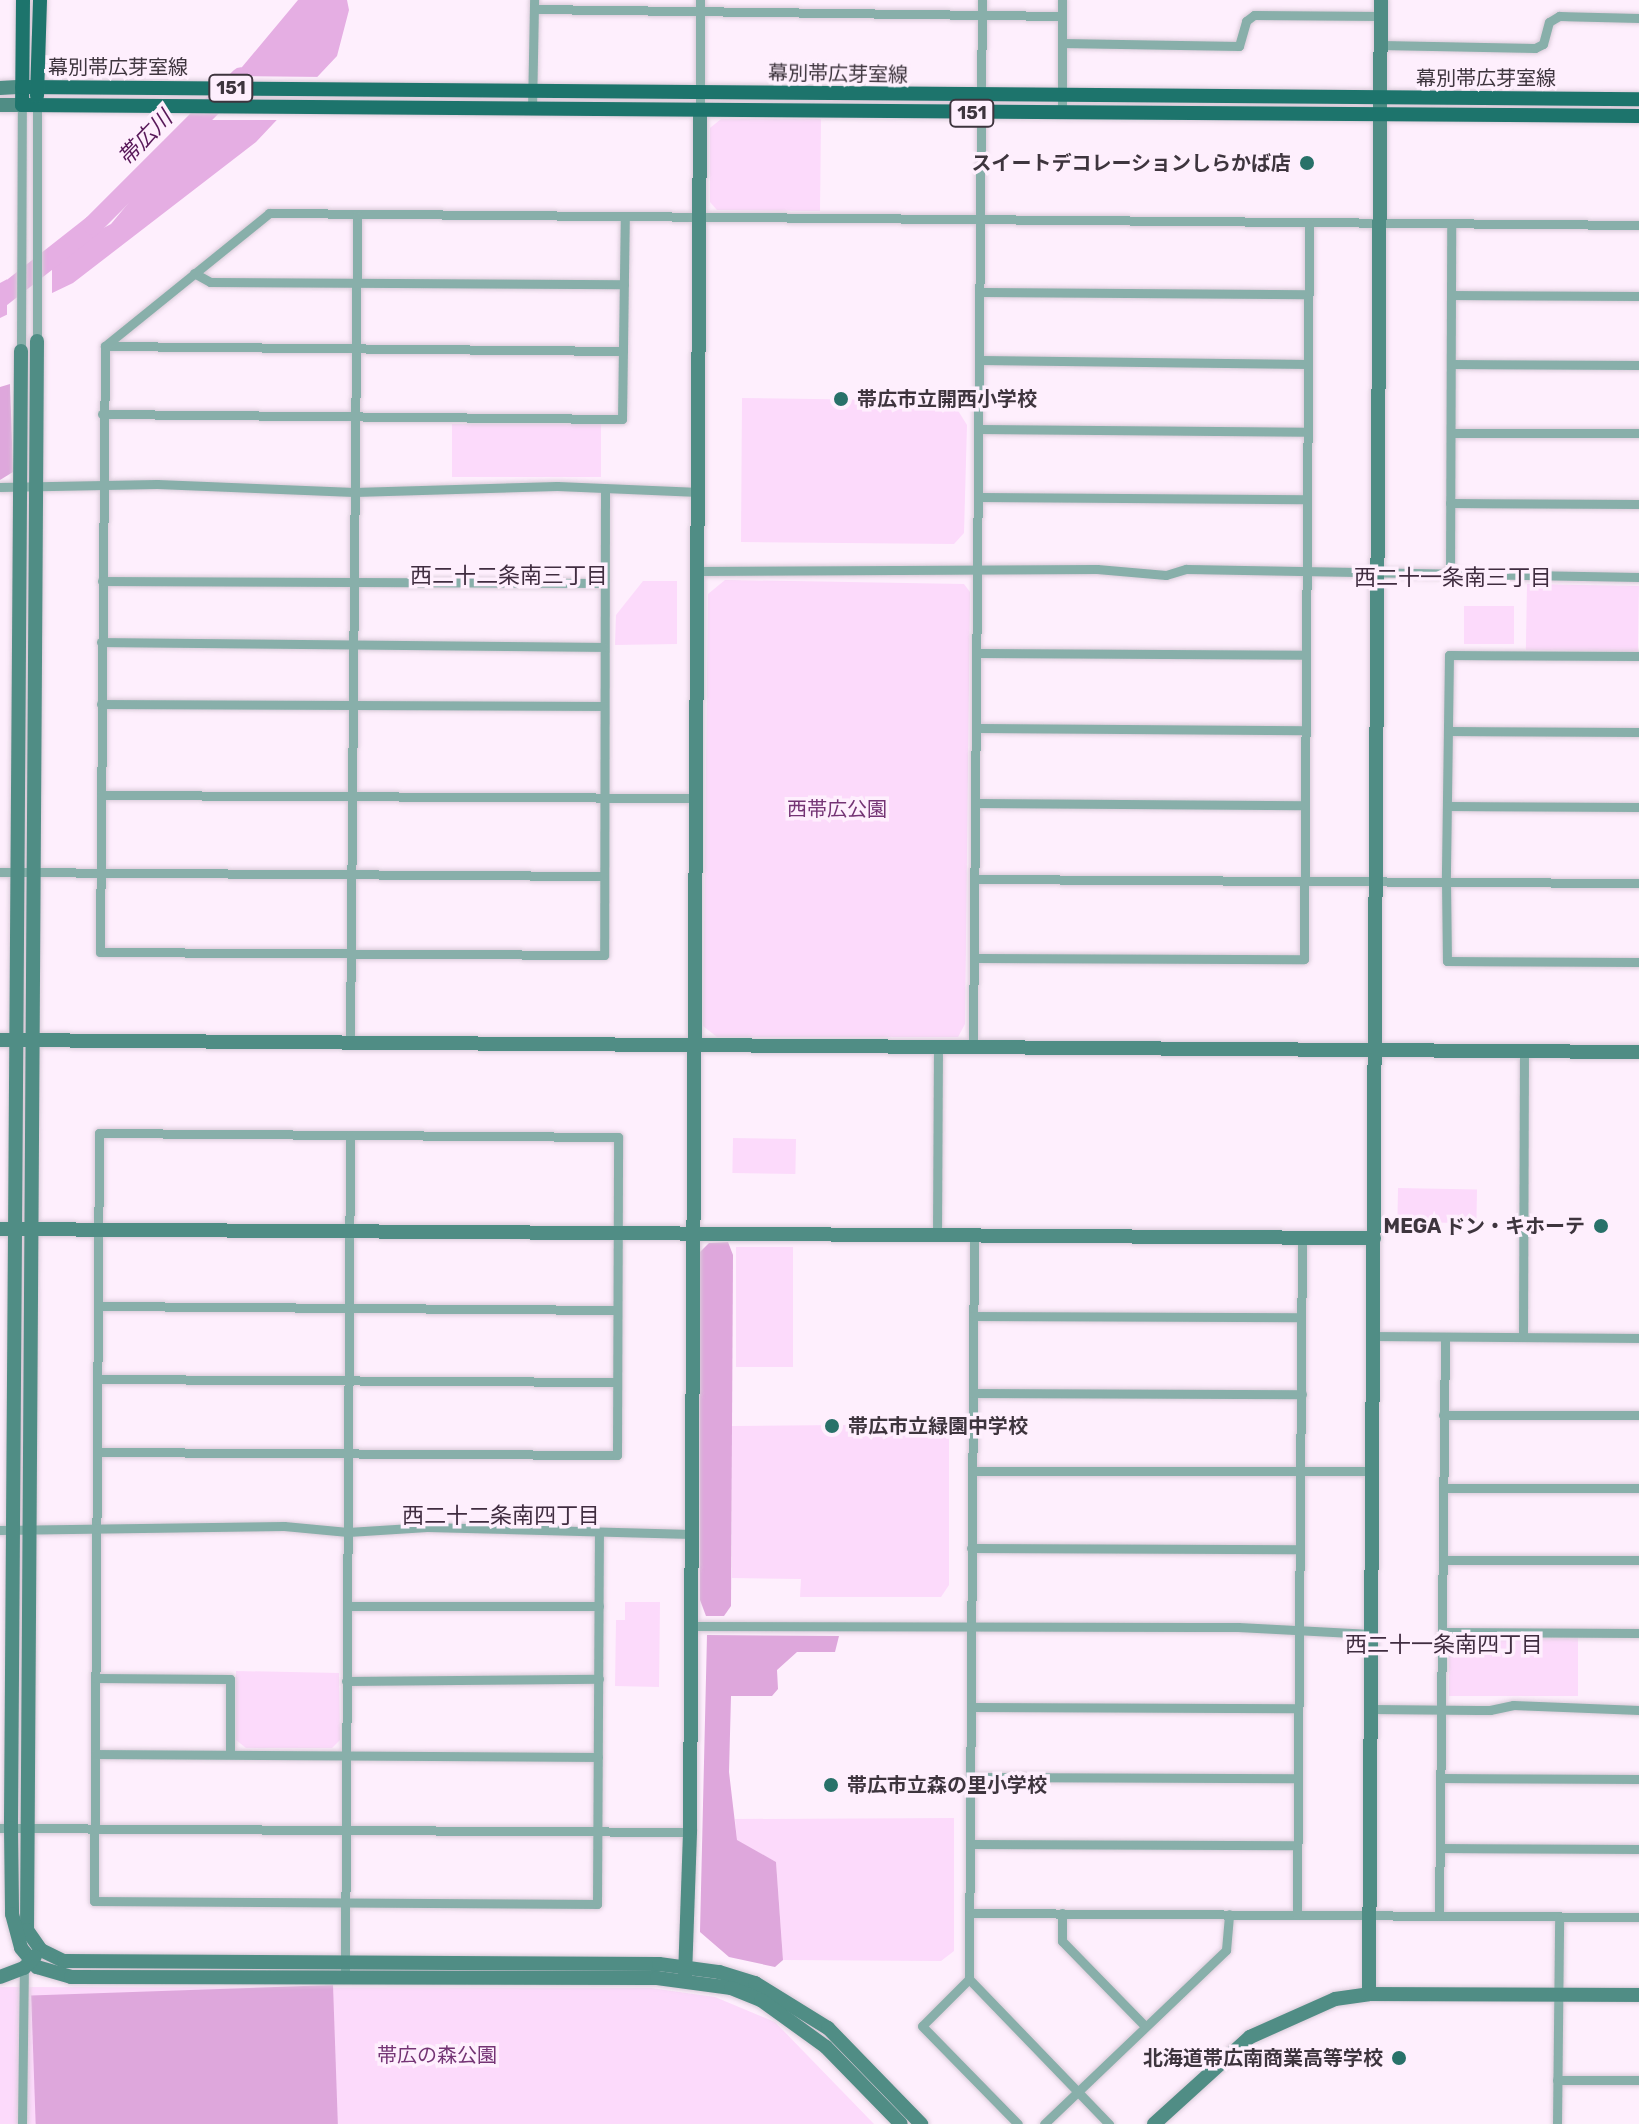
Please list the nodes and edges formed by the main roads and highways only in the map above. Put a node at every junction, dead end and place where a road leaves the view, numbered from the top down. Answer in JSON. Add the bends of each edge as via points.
{"nodes":[{"id":1,"x":23,"y":0,"type":"edge"},
{"id":2,"x":40,"y":0,"type":"edge"},
{"id":3,"x":29,"y":87,"type":"junction"},
{"id":4,"x":1639,"y":99,"type":"edge"},
{"id":5,"x":37,"y":106,"type":"junction"},
{"id":6,"x":1639,"y":116,"type":"edge"}],
"edges":[{"from":1,"to":3,"type":"main road","name":"幕別帯広芽室線"},
{"from":2,"to":3,"type":"main road","name":"幕別帯広芽室線"},
{"from":3,"to":4,"type":"main road","name":"幕別帯広芽室線","number":"151"},
{"from":3,"to":5,"type":"main road","name":"幕別帯広芽室線"},
{"from":3,"to":5,"type":"main road","name":"幕別帯広芽室線","number":"151","via":[[22,105]]},
{"from":5,"to":6,"type":"main road","name":"幕別帯広芽室線","number":"151"}]}
